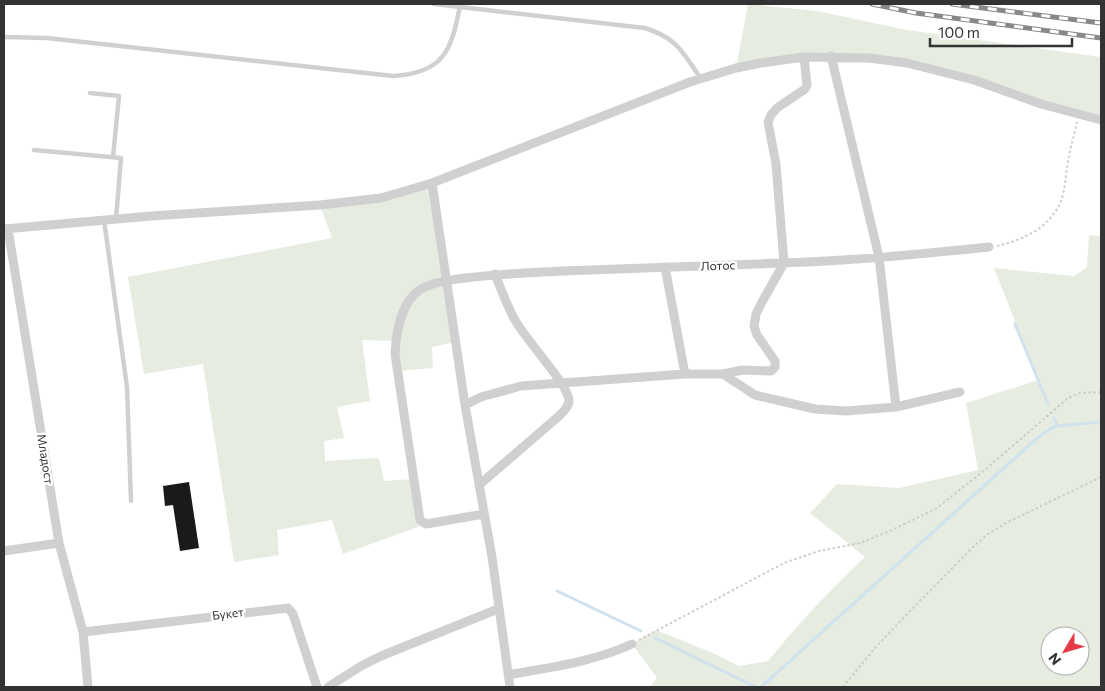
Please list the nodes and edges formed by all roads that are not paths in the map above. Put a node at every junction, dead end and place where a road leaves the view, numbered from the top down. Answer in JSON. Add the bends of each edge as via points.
{"nodes":[{"id":1,"x":434,"y":4,"type":"edge"},
{"id":2,"x":460,"y":6,"type":"junction"},
{"id":3,"x":4,"y":37,"type":"edge"},
{"id":4,"x":831,"y":56,"type":"junction"},
{"id":5,"x":804,"y":57,"type":"junction"},
{"id":6,"x":701,"y":79,"type":"junction"},
{"id":7,"x":90,"y":94,"type":"dead end"},
{"id":8,"x":1101,"y":120,"type":"edge"},
{"id":9,"x":34,"y":150,"type":"dead end"},
{"id":10,"x":113,"y":157,"type":"junction"},
{"id":11,"x":432,"y":183,"type":"junction"},
{"id":12,"x":116,"y":219,"type":"junction"},
{"id":13,"x":104,"y":220,"type":"junction"},
{"id":14,"x":6,"y":229,"type":"edge"},
{"id":15,"x":989,"y":247,"type":"road end"},
{"id":16,"x":879,"y":257,"type":"junction"},
{"id":17,"x":784,"y":263,"type":"junction"},
{"id":18,"x":665,"y":268,"type":"junction"},
{"id":19,"x":495,"y":274,"type":"junction"},
{"id":20,"x":446,"y":281,"type":"junction"},
{"id":21,"x":685,"y":374,"type":"junction"},
{"id":22,"x":723,"y":374,"type":"junction"},
{"id":23,"x":560,"y":383,"type":"junction"},
{"id":24,"x":960,"y":392,"type":"dead end"},
{"id":25,"x":465,"y":405,"type":"junction"},
{"id":26,"x":896,"y":407,"type":"junction"},
{"id":27,"x":479,"y":484,"type":"junction"},
{"id":28,"x":131,"y":501,"type":"dead end"},
{"id":29,"x":484,"y":514,"type":"junction"},
{"id":30,"x":59,"y":543,"type":"junction"},
{"id":31,"x":4,"y":551,"type":"edge"},
{"id":32,"x":498,"y":609,"type":"junction"},
{"id":33,"x":83,"y":632,"type":"junction"},
{"id":34,"x":632,"y":644,"type":"road end"},
{"id":35,"x":508,"y":675,"type":"junction"},
{"id":36,"x":88,"y":687,"type":"edge"},
{"id":37,"x":317,"y":687,"type":"edge"},
{"id":38,"x":328,"y":687,"type":"edge"},
{"id":39,"x":510,"y":687,"type":"edge"}],
"edges":[{"from":1,"to":2,"type":"lane"},
{"from":2,"to":3,"type":"lane","via":[[455,32],[445,54],[435,64],[410,75],[393,76],[47,38]]},
{"from":2,"to":6,"type":"lane","via":[[645,28],[674,42]]},
{"from":4,"to":5,"type":"street"},
{"from":4,"to":8,"type":"street","via":[[907,63],[948,72]]},
{"from":4,"to":16,"type":"street"},
{"from":5,"to":6,"type":"street","via":[[744,66]]},
{"from":5,"to":17,"type":"street","via":[[805,89],[777,108],[768,122],[776,164]]},
{"from":6,"to":11,"type":"street"},
{"from":7,"to":10,"type":"lane","via":[[119,96]]},
{"from":9,"to":10,"type":"lane"},
{"from":10,"to":12,"type":"lane","via":[[121,158]]},
{"from":11,"to":12,"type":"street","via":[[359,202]]},
{"from":11,"to":20,"type":"street"},
{"from":12,"to":13,"type":"street"},
{"from":13,"to":14,"type":"street"},
{"from":13,"to":28,"type":"lane","via":[[127,387]]},
{"from":14,"to":30,"type":"street","name":"Младост"},
{"from":15,"to":16,"type":"street","name":"Лотос"},
{"from":16,"to":17,"type":"street","name":"Лотос"},
{"from":16,"to":26,"type":"street"},
{"from":17,"to":18,"type":"street","name":"Лотос"},
{"from":17,"to":22,"type":"street","via":[[756,314],[754,326],[775,361],[775,367],[771,371]]},
{"from":18,"to":19,"type":"street","name":"Лотос"},
{"from":18,"to":21,"type":"street"},
{"from":19,"to":20,"type":"street","name":"Лотос"},
{"from":19,"to":23,"type":"street","via":[[514,319]]},
{"from":20,"to":25,"type":"street"},
{"from":20,"to":29,"type":"street","name":"Лотос","via":[[427,286],[412,297],[401,319],[396,341],[396,361],[420,520],[426,524]]},
{"from":21,"to":22,"type":"street"},
{"from":21,"to":23,"type":"street"},
{"from":22,"to":26,"type":"street","via":[[755,395],[816,409],[846,411]]},
{"from":23,"to":25,"type":"street","via":[[520,386]]},
{"from":23,"to":27,"type":"street","via":[[569,401],[566,409]]},
{"from":24,"to":26,"type":"street"},
{"from":25,"to":27,"type":"street"},
{"from":27,"to":29,"type":"street"},
{"from":29,"to":32,"type":"street"},
{"from":30,"to":31,"type":"street"},
{"from":30,"to":33,"type":"street","name":"Младост"},
{"from":32,"to":35,"type":"street"},
{"from":32,"to":38,"type":"street","via":[[381,656]]},
{"from":33,"to":36,"type":"street","name":"Младост"},
{"from":33,"to":37,"type":"street","name":"Букет","via":[[288,608],[293,614]]},
{"from":34,"to":35,"type":"street","via":[[587,661]]},
{"from":35,"to":39,"type":"street"}]}
